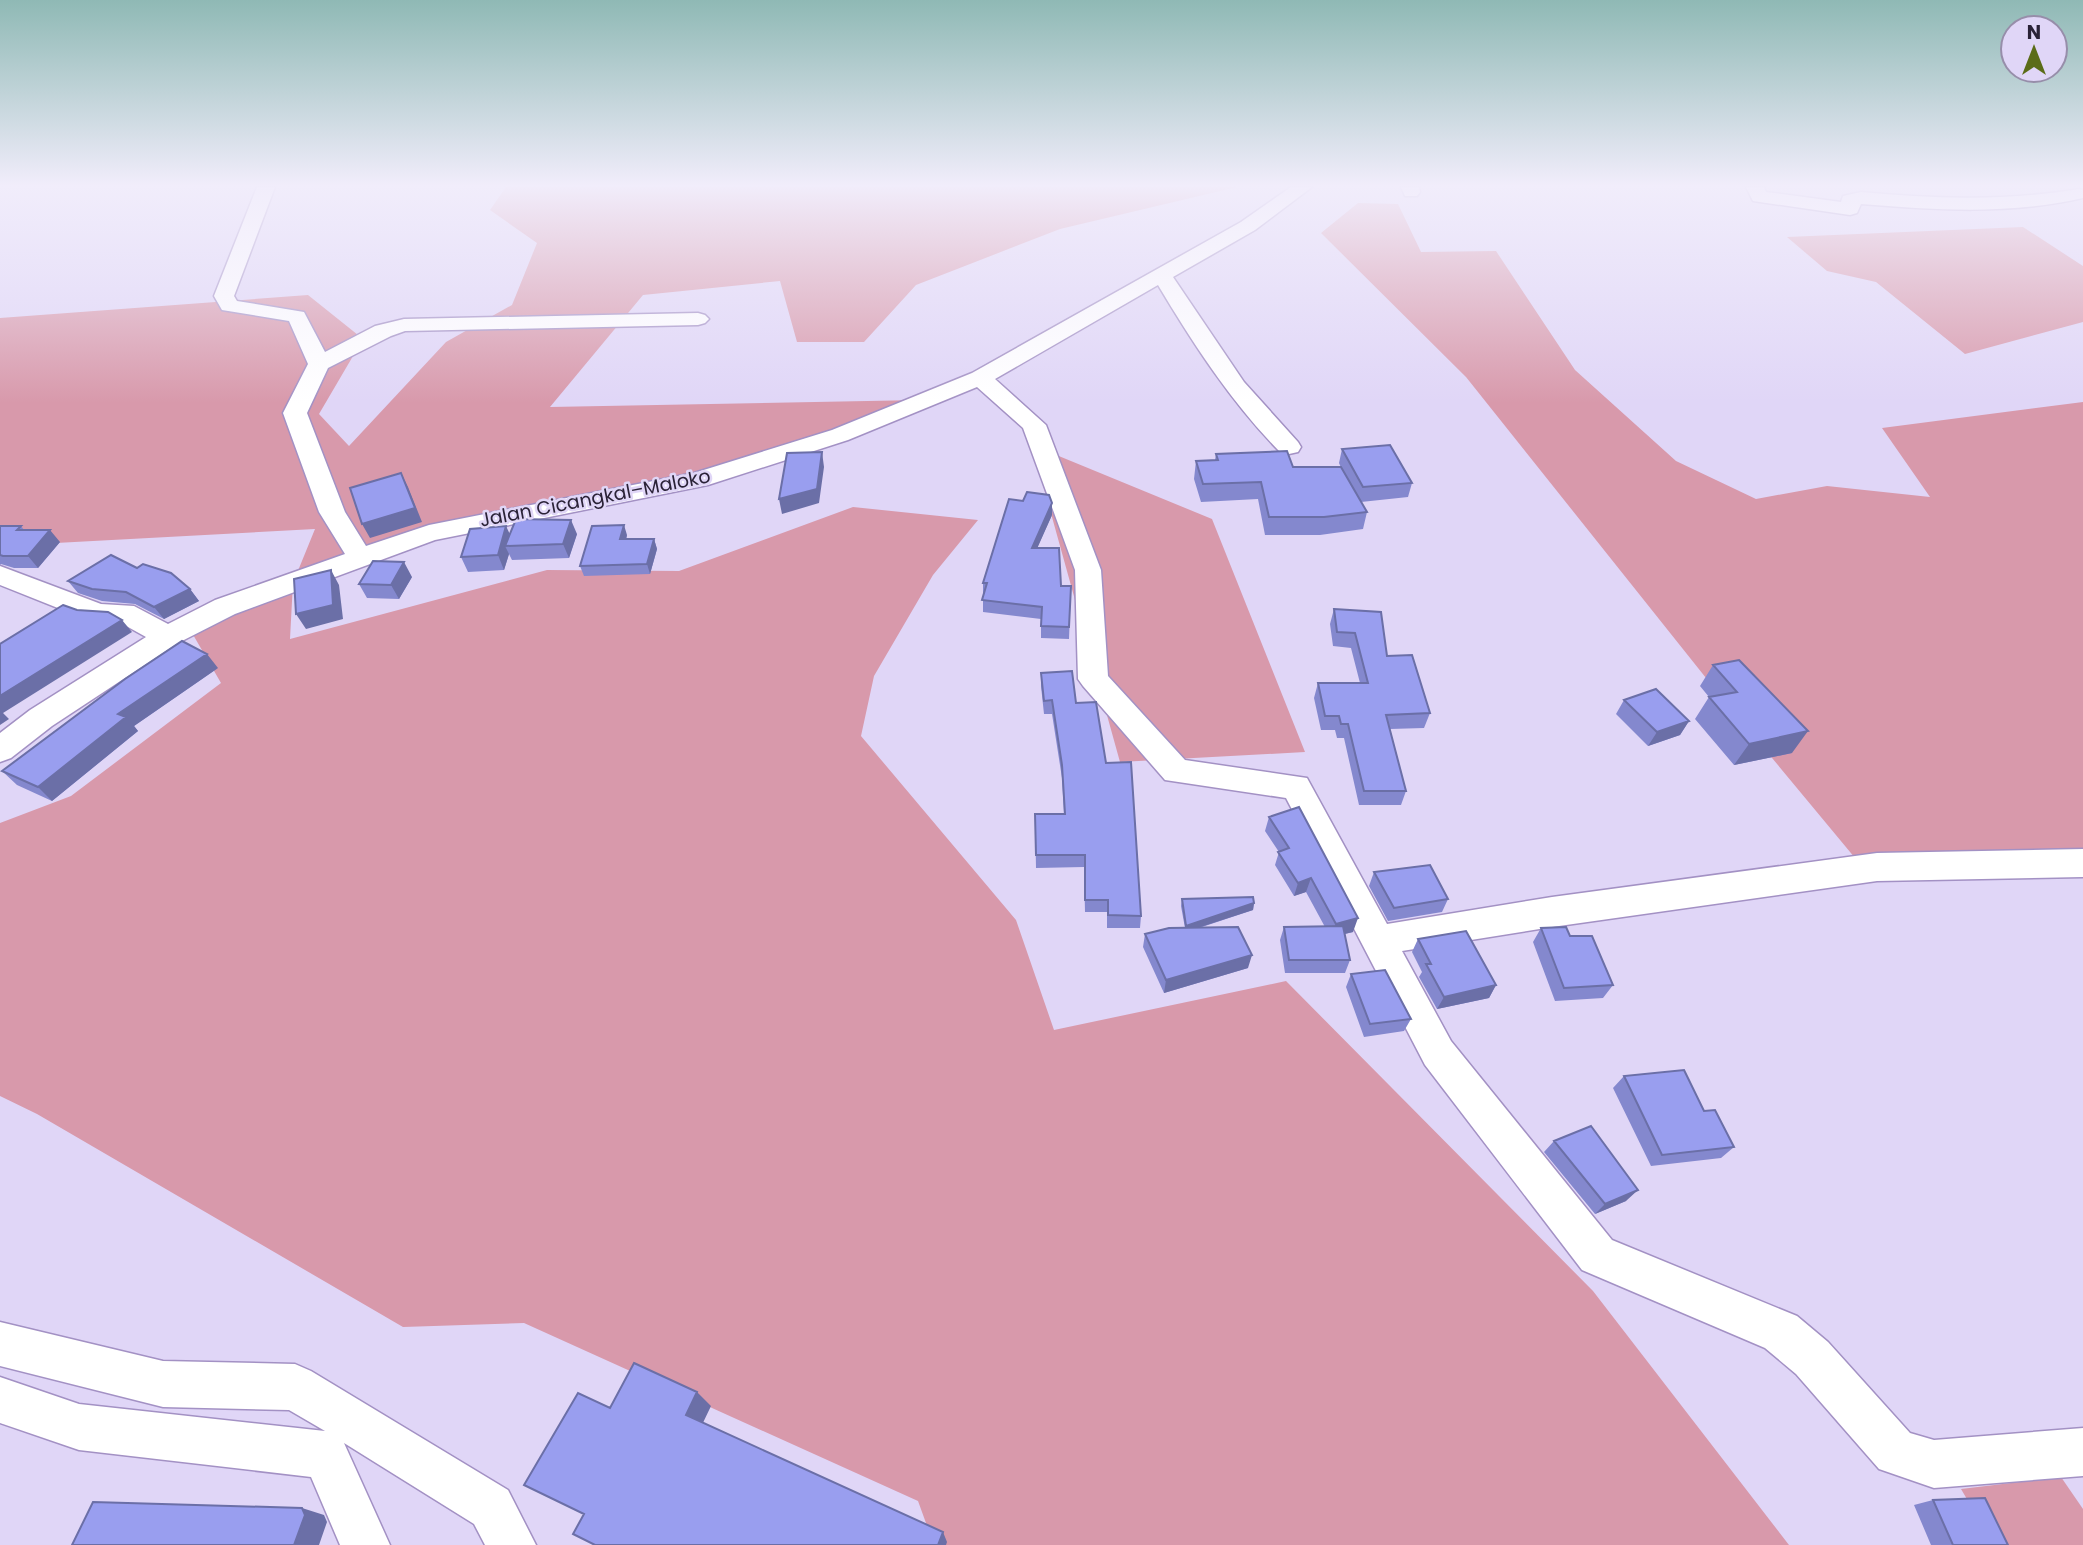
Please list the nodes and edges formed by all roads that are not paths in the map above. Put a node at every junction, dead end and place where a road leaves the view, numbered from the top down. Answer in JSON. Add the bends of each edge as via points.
{"nodes":[{"id":1,"x":238,"y":259,"type":"edge"},
{"id":2,"x":1190,"y":259,"type":"edge"},
{"id":3,"x":1162,"y":275,"type":"junction"},
{"id":4,"x":698,"y":319,"type":"dead end"},
{"id":5,"x":319,"y":364,"type":"junction"},
{"id":6,"x":980,"y":378,"type":"junction"},
{"id":7,"x":1289,"y":447,"type":"dead end"},
{"id":8,"x":359,"y":556,"type":"junction"},
{"id":9,"x":0,"y":575,"type":"edge"},
{"id":10,"x":168,"y":636,"type":"junction"},
{"id":11,"x":0,"y":750,"type":"edge"},
{"id":12,"x":2083,"y":863,"type":"edge"},
{"id":13,"x":1380,"y":940,"type":"junction"},
{"id":14,"x":0,"y":1344,"type":"edge"},
{"id":15,"x":0,"y":1400,"type":"edge"},
{"id":16,"x":2083,"y":1452,"type":"edge"},
{"id":17,"x":365,"y":1545,"type":"edge"},
{"id":18,"x":511,"y":1545,"type":"edge"}],
"edges":[{"from":1,"to":5,"type":"street","via":[[224,296],[229,306],[297,316]]},
{"from":2,"to":3,"type":"street","name":"Jalan Cicangkal–Maloko"},
{"from":3,"to":6,"type":"street","name":"Jalan Cicangkal–Maloko"},
{"from":3,"to":7,"type":"street","via":[[1207,349],[1258,418]]},
{"from":4,"to":5,"type":"street","via":[[404,325]]},
{"from":5,"to":8,"type":"street","via":[[295,413],[332,512]]},
{"from":6,"to":8,"type":"street","name":"Jalan Cicangkal–Maloko","via":[[840,435],[699,480],[486,520]]},
{"from":6,"to":13,"type":"street","via":[[1034,425],[1088,570],[1093,679],[1177,771],[1296,787]]},
{"from":8,"to":10,"type":"street","name":"Jalan Cicangkal–Maloko","via":[[225,607]]},
{"from":9,"to":10,"type":"street","via":[[98,612],[124,613]]},
{"from":10,"to":11,"type":"street","name":"Jalan Cicangkal–Maloko"},
{"from":12,"to":13,"type":"street","via":[[1877,867]]},
{"from":13,"to":16,"type":"street","via":[[1438,1053],[1597,1255],[1780,1332],[1812,1358],[1896,1452],[1934,1464]]},
{"from":14,"to":18,"type":"street","via":[[163,1384],[295,1387],[491,1507]]},
{"from":15,"to":17,"type":"street","via":[[79,1427],[325,1455]]}]}
